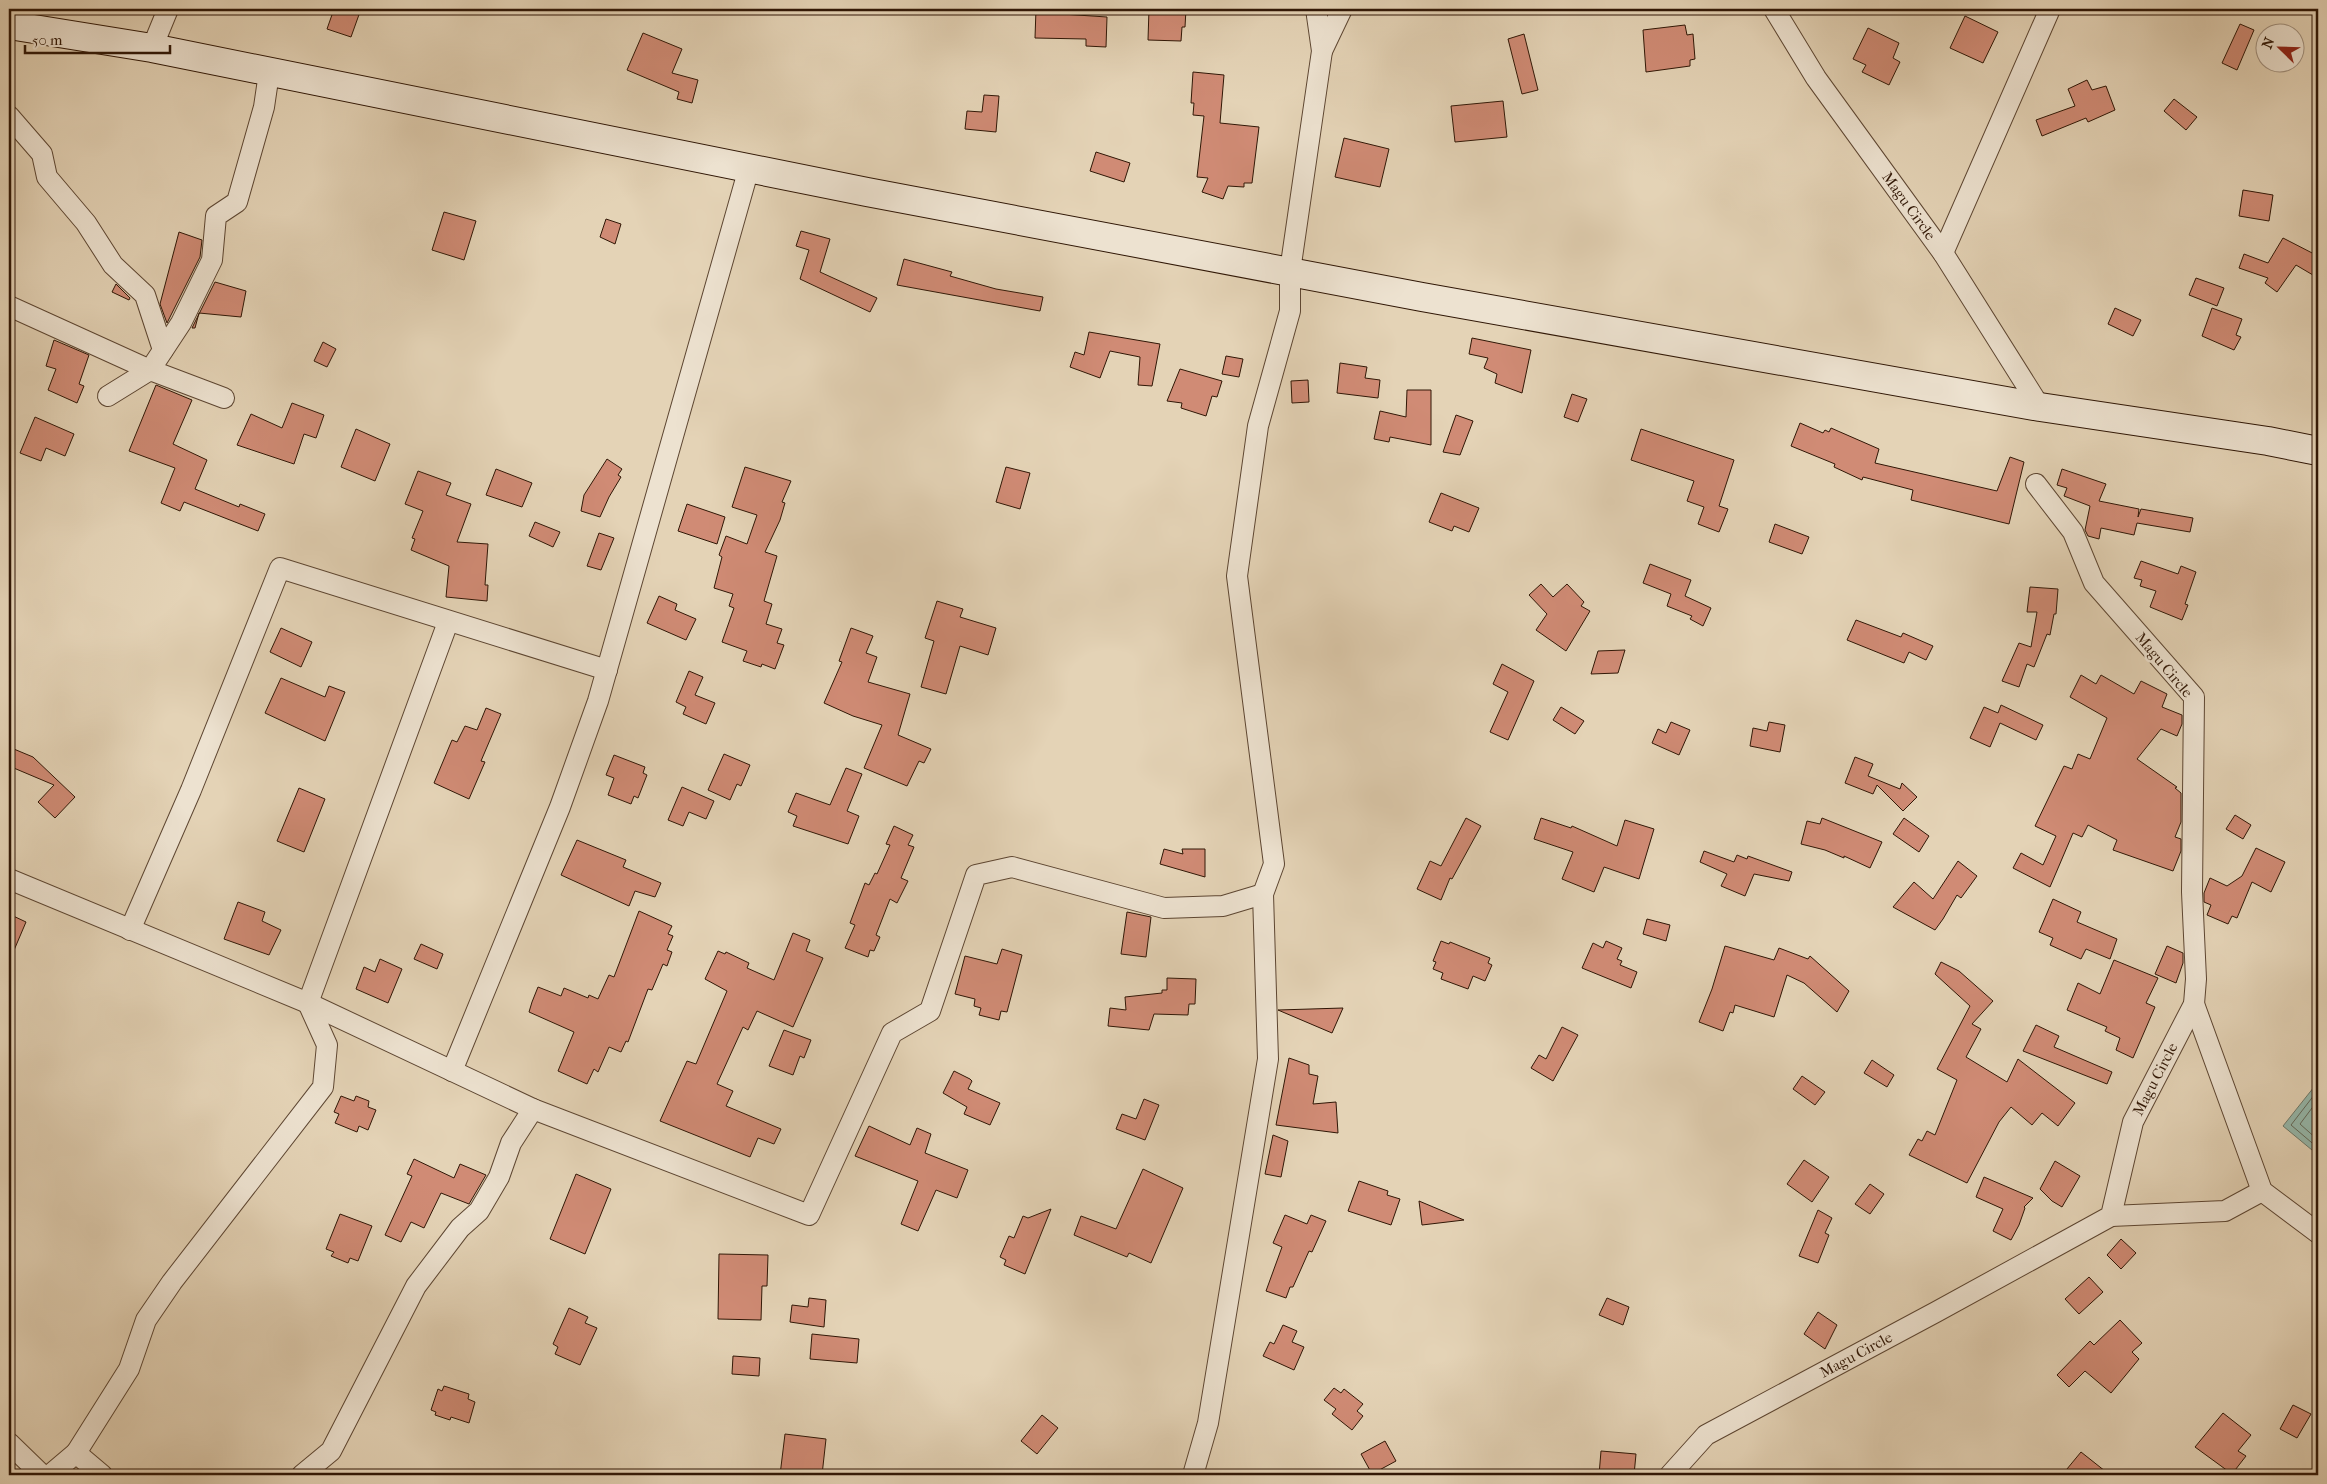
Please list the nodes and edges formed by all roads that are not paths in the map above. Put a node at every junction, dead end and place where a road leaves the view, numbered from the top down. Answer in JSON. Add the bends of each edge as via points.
{"nodes":[{"id":1,"x":168,"y":9,"type":"edge"},
{"id":2,"x":1316,"y":9,"type":"edge"},
{"id":3,"x":1342,"y":9,"type":"edge"},
{"id":4,"x":1774,"y":9,"type":"edge"},
{"id":5,"x":2050,"y":9,"type":"edge"},
{"id":6,"x":9,"y":25,"type":"edge"},
{"id":7,"x":152,"y":48,"type":"junction"},
{"id":8,"x":1322,"y":51,"type":"junction"},
{"id":9,"x":270,"y":72,"type":"junction"},
{"id":10,"x":9,"y":116,"type":"edge"},
{"id":11,"x":749,"y":168,"type":"junction"},
{"id":12,"x":1943,"y":253,"type":"junction"},
{"id":13,"x":1290,"y":271,"type":"junction"},
{"id":14,"x":9,"y":306,"type":"edge"},
{"id":15,"x":164,"y":350,"type":"junction"},
{"id":16,"x":150,"y":370,"type":"junction"},
{"id":17,"x":108,"y":396,"type":"dead end"},
{"id":18,"x":224,"y":398,"type":"dead end"},
{"id":19,"x":2040,"y":407,"type":"junction"},
{"id":20,"x":2318,"y":451,"type":"edge"},
{"id":21,"x":2036,"y":484,"type":"dead end"},
{"id":22,"x":448,"y":622,"type":"junction"},
{"id":23,"x":607,"y":670,"type":"junction"},
{"id":24,"x":9,"y":879,"type":"edge"},
{"id":25,"x":1263,"y":894,"type":"junction"},
{"id":26,"x":130,"y":930,"type":"junction"},
{"id":27,"x":308,"y":1004,"type":"junction"},
{"id":28,"x":2194,"y":1004,"type":"junction"},
{"id":29,"x":452,"y":1071,"type":"junction"},
{"id":30,"x":533,"y":1110,"type":"junction"},
{"id":31,"x":2262,"y":1191,"type":"junction"},
{"id":32,"x":2111,"y":1216,"type":"junction"},
{"id":33,"x":2318,"y":1233,"type":"edge"},
{"id":34,"x":9,"y":1443,"type":"edge"},
{"id":35,"x":76,"y":1453,"type":"junction"},
{"id":36,"x":42,"y":1475,"type":"edge"},
{"id":37,"x":50,"y":1475,"type":"edge"},
{"id":38,"x":102,"y":1475,"type":"edge"},
{"id":39,"x":302,"y":1475,"type":"edge"},
{"id":40,"x":1193,"y":1475,"type":"edge"},
{"id":41,"x":1670,"y":1475,"type":"edge"}],
"edges":[{"from":1,"to":7,"type":"street"},
{"from":2,"to":8,"type":"street"},
{"from":3,"to":8,"type":"street"},
{"from":4,"to":12,"type":"street","name":"Magu Circle","via":[[1816,78]]},
{"from":5,"to":12,"type":"street"},
{"from":6,"to":7,"type":"main road"},
{"from":7,"to":9,"type":"main road"},
{"from":8,"to":13,"type":"street"},
{"from":9,"to":11,"type":"main road"},
{"from":9,"to":15,"type":"street","via":[[264,107],[237,202],[216,216],[212,260]]},
{"from":10,"to":15,"type":"street","via":[[42,154],[47,176],[86,223],[113,265],[145,295]]},
{"from":11,"to":13,"type":"main road"},
{"from":11,"to":23,"type":"street"},
{"from":12,"to":19,"type":"street","name":"Magu Circle"},
{"from":13,"to":19,"type":"main road"},
{"from":13,"to":25,"type":"street","via":[[1290,311],[1258,426],[1237,576],[1274,864]]},
{"from":14,"to":16,"type":"street"},
{"from":15,"to":16,"type":"street"},
{"from":16,"to":17,"type":"street"},
{"from":16,"to":18,"type":"street"},
{"from":19,"to":20,"type":"main road"},
{"from":21,"to":28,"type":"street","name":"Magu Circle","via":[[2072,532],[2094,583],[2194,697]]},
{"from":22,"to":23,"type":"street"},
{"from":22,"to":26,"type":"street","via":[[280,568],[191,790]]},
{"from":22,"to":27,"type":"street"},
{"from":23,"to":29,"type":"street","via":[[560,807]]},
{"from":24,"to":26,"type":"street"},
{"from":25,"to":30,"type":"street","via":[[1222,906],[1164,908],[1012,867],[976,875],[930,1011],[892,1033],[809,1215]]},
{"from":25,"to":40,"type":"street","via":[[1268,1060],[1208,1423]]},
{"from":26,"to":27,"type":"street"},
{"from":27,"to":29,"type":"street"},
{"from":27,"to":35,"type":"street","via":[[326,1045],[323,1087],[166,1289],[146,1320],[129,1369]]},
{"from":28,"to":31,"type":"street"},
{"from":28,"to":32,"type":"street","name":"Magu Circle","via":[[2133,1122]]},
{"from":29,"to":30,"type":"street"},
{"from":30,"to":39,"type":"street","via":[[511,1143],[499,1177],[479,1211],[460,1228],[416,1286],[331,1451]]},
{"from":31,"to":32,"type":"street","via":[[2225,1211]]},
{"from":31,"to":33,"type":"street"},
{"from":32,"to":41,"type":"street","name":"Magu Circle","via":[[1706,1435]]},
{"from":34,"to":36,"type":"street"},
{"from":35,"to":37,"type":"street"},
{"from":35,"to":38,"type":"street"}]}
